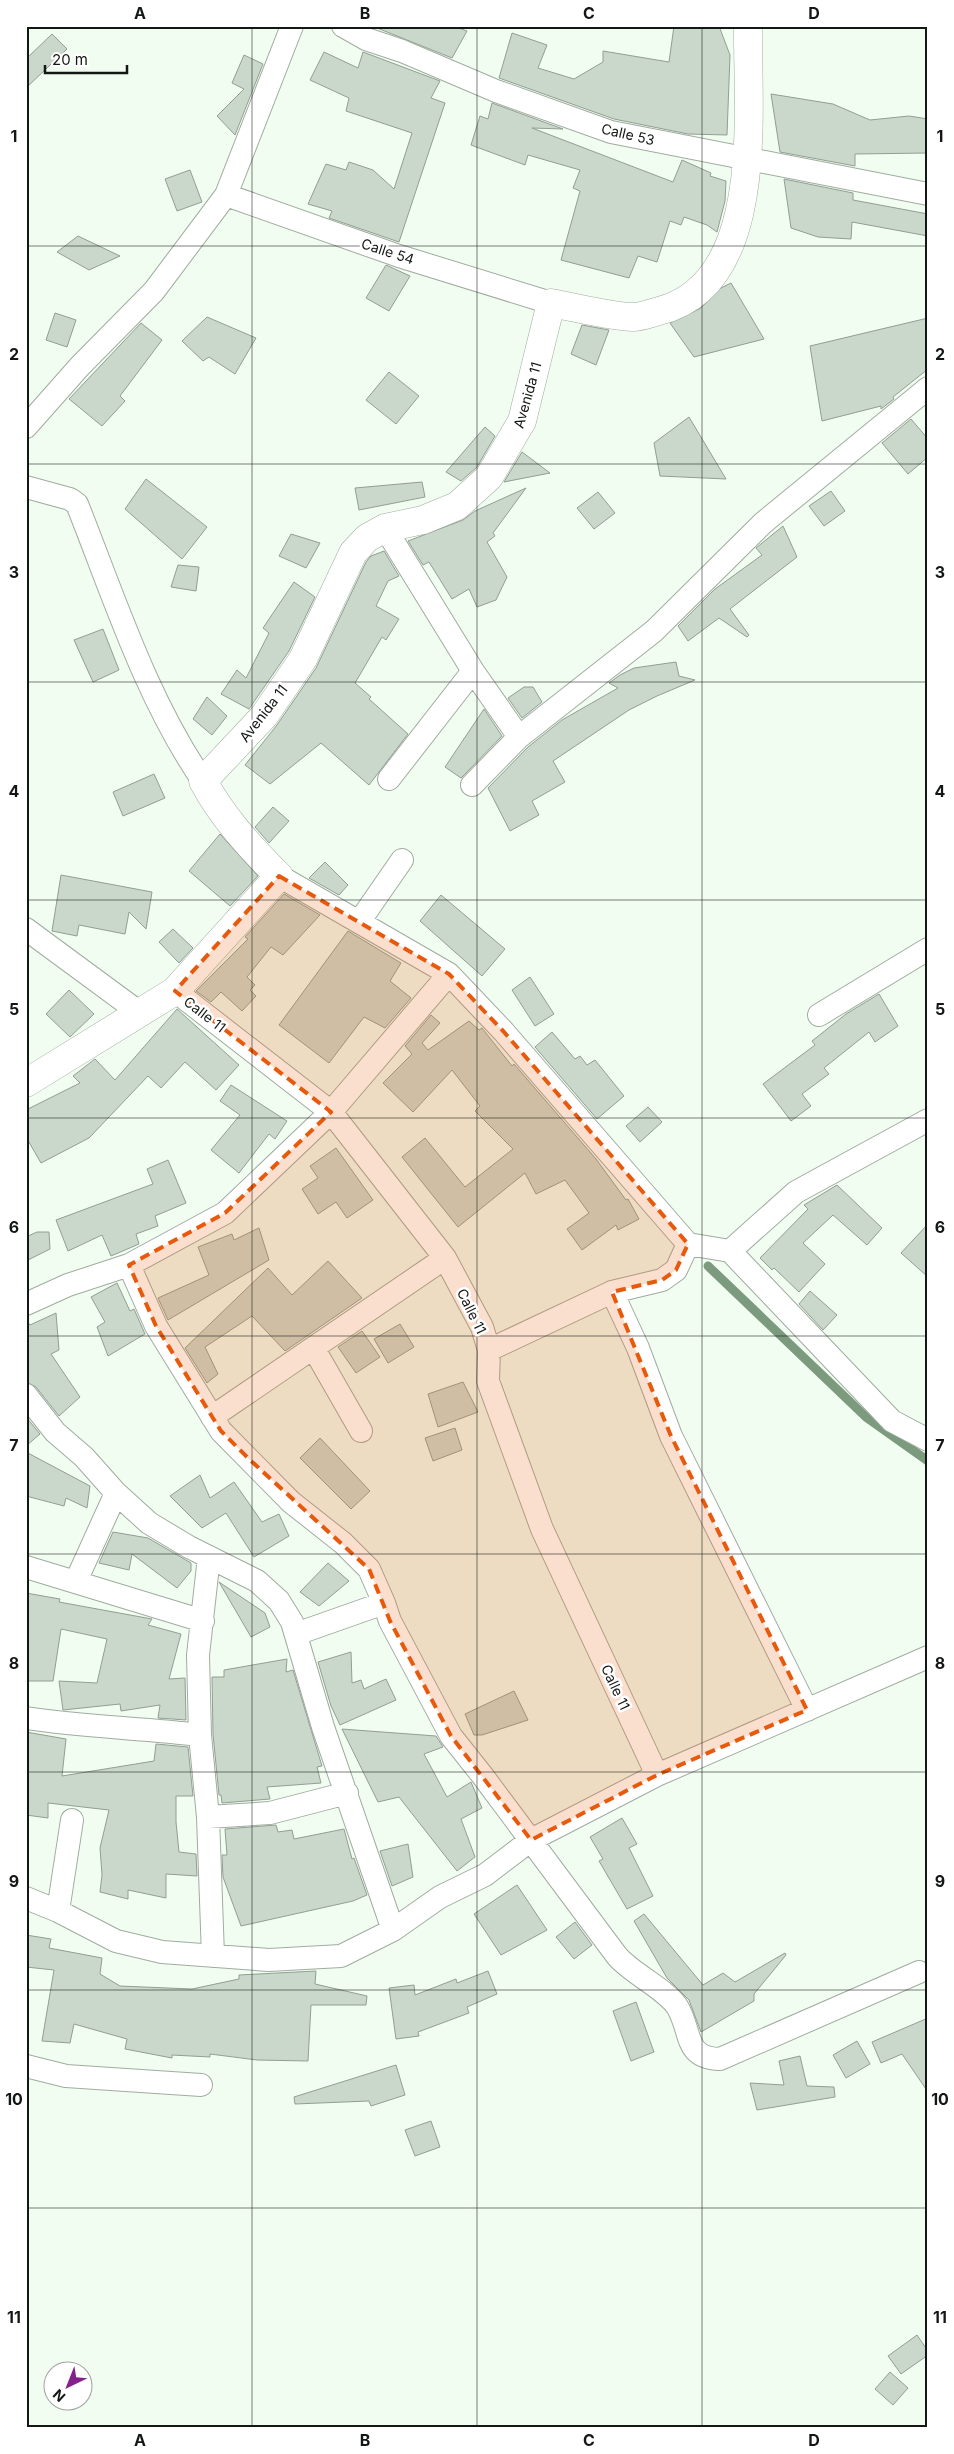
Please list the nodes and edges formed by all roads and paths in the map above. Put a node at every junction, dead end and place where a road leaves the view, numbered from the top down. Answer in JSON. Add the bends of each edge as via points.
{"nodes":[{"id":1,"x":292,"y":26,"type":"edge"},
{"id":2,"x":343,"y":26,"type":"edge"},
{"id":3,"x":748,"y":26,"type":"edge"},
{"id":4,"x":747,"y":158,"type":"junction"},
{"id":5,"x":928,"y":194,"type":"edge"},
{"id":6,"x":226,"y":196,"type":"junction"},
{"id":7,"x":551,"y":303,"type":"junction"},
{"id":8,"x":928,"y":388,"type":"edge"},
{"id":9,"x":26,"y":427,"type":"edge"},
{"id":10,"x":26,"y":487,"type":"edge"},
{"id":11,"x":385,"y":528,"type":"junction"},
{"id":12,"x":473,"y":671,"type":"junction"},
{"id":13,"x":519,"y":737,"type":"junction"},
{"id":14,"x":389,"y":779,"type":"dead end"},
{"id":15,"x":202,"y":782,"type":"junction"},
{"id":16,"x":472,"y":785,"type":"dead end"},
{"id":17,"x":402,"y":860,"type":"dead end"},
{"id":18,"x":279,"y":876,"type":"junction"},
{"id":19,"x":359,"y":922,"type":"junction"},
{"id":20,"x":26,"y":929,"type":"edge"},
{"id":21,"x":928,"y":949,"type":"edge"},
{"id":22,"x":449,"y":974,"type":"junction"},
{"id":23,"x":175,"y":991,"type":"junction"},
{"id":24,"x":140,"y":1013,"type":"junction"},
{"id":25,"x":819,"y":1015,"type":"dead end"},
{"id":26,"x":26,"y":1083,"type":"edge"},
{"id":27,"x":331,"y":1112,"type":"junction"},
{"id":28,"x":928,"y":1120,"type":"edge"},
{"id":29,"x":688,"y":1244,"type":"junction"},
{"id":30,"x":730,"y":1251,"type":"junction"},
{"id":31,"x":445,"y":1258,"type":"junction"},
{"id":32,"x":129,"y":1266,"type":"junction"},
{"id":33,"x":612,"y":1292,"type":"junction"},
{"id":34,"x":26,"y":1304,"type":"edge"},
{"id":35,"x":314,"y":1349,"type":"junction"},
{"id":36,"x":489,"y":1350,"type":"junction"},
{"id":37,"x":26,"y":1395,"type":"edge"},
{"id":38,"x":212,"y":1417,"type":"junction"},
{"id":39,"x":361,"y":1431,"type":"dead end"},
{"id":40,"x":928,"y":1440,"type":"edge"},
{"id":41,"x":116,"y":1493,"type":"junction"},
{"id":42,"x":209,"y":1557,"type":"junction"},
{"id":43,"x":26,"y":1567,"type":"edge"},
{"id":44,"x":76,"y":1582,"type":"junction"},
{"id":45,"x":384,"y":1603,"type":"junction"},
{"id":46,"x":203,"y":1621,"type":"junction"},
{"id":47,"x":296,"y":1634,"type":"junction"},
{"id":48,"x":928,"y":1657,"type":"edge"},
{"id":49,"x":807,"y":1710,"type":"junction"},
{"id":50,"x":26,"y":1718,"type":"edge"},
{"id":51,"x":200,"y":1736,"type":"junction"},
{"id":52,"x":657,"y":1775,"type":"junction"},
{"id":53,"x":347,"y":1793,"type":"junction"},
{"id":54,"x":208,"y":1817,"type":"junction"},
{"id":55,"x":72,"y":1820,"type":"dead end"},
{"id":56,"x":531,"y":1840,"type":"junction"},
{"id":57,"x":26,"y":1898,"type":"edge"},
{"id":58,"x":58,"y":1911,"type":"junction"},
{"id":59,"x":392,"y":1930,"type":"junction"},
{"id":60,"x":213,"y":1956,"type":"junction"},
{"id":61,"x":919,"y":1972,"type":"dead end"},
{"id":62,"x":26,"y":2066,"type":"edge"},
{"id":63,"x":201,"y":2085,"type":"dead end"}],
"edges":[{"from":1,"to":6,"type":"street"},
{"from":2,"to":4,"type":"street","name":"Calle 53","via":[[366,39],[496,91],[611,132]]},
{"from":3,"to":4,"type":"street"},
{"from":4,"to":5,"type":"street","name":"Calle 53"},
{"from":4,"to":7,"type":"street","via":[[736,231],[719,267],[697,293],[672,308],[634,317]]},
{"from":6,"to":7,"type":"street","name":"Calle 54","via":[[399,256]]},
{"from":6,"to":9,"type":"street","via":[[154,291]]},
{"from":7,"to":11,"type":"street","name":"Avenida 11","via":[[522,421],[489,477],[457,506],[423,520]]},
{"from":8,"to":13,"type":"street","via":[[763,523],[654,631]]},
{"from":10,"to":15,"type":"street","via":[[70,499],[77,504],[160,710],[178,746]]},
{"from":11,"to":12,"type":"street"},
{"from":11,"to":15,"type":"street","name":"Avenida 11","via":[[367,538],[353,553],[303,659],[264,716]]},
{"from":12,"to":13,"type":"street"},
{"from":12,"to":14,"type":"street"},
{"from":13,"to":16,"type":"street"},
{"from":15,"to":18,"type":"street","via":[[236,832]]},
{"from":17,"to":19,"type":"street"},
{"from":18,"to":19,"type":"street"},
{"from":18,"to":23,"type":"street"},
{"from":19,"to":22,"type":"street"},
{"from":20,"to":24,"type":"street"},
{"from":21,"to":25,"type":"street"},
{"from":22,"to":27,"type":"street"},
{"from":22,"to":29,"type":"street","via":[[504,1032]]},
{"from":23,"to":24,"type":"street"},
{"from":23,"to":27,"type":"street","name":"Calle 11"},
{"from":24,"to":26,"type":"street"},
{"from":27,"to":31,"type":"street","name":"Calle 11"},
{"from":27,"to":32,"type":"street","via":[[225,1213]]},
{"from":28,"to":30,"type":"street","via":[[796,1192]]},
{"from":29,"to":30,"type":"street"},
{"from":29,"to":33,"type":"street","via":[[676,1270],[662,1280]]},
{"from":30,"to":40,"type":"street","via":[[892,1421]]},
{"from":31,"to":35,"type":"street"},
{"from":31,"to":36,"type":"street","name":"Calle 11","via":[[482,1327]]},
{"from":32,"to":34,"type":"street"},
{"from":32,"to":38,"type":"street","via":[[156,1326]]},
{"from":33,"to":36,"type":"street"},
{"from":33,"to":49,"type":"street","via":[[638,1348],[671,1436]]},
{"from":35,"to":38,"type":"street"},
{"from":35,"to":39,"type":"street"},
{"from":36,"to":52,"type":"street","name":"Calle 11","via":[[488,1382],[542,1529]]},
{"from":37,"to":41,"type":"street","via":[[55,1432],[84,1457]]},
{"from":38,"to":45,"type":"street","via":[[221,1431],[291,1502],[343,1543],[369,1569]]},
{"from":41,"to":42,"type":"street","via":[[149,1523]]},
{"from":41,"to":44,"type":"street"},
{"from":42,"to":46,"type":"street"},
{"from":42,"to":47,"type":"street","via":[[257,1581],[279,1601]]},
{"from":43,"to":44,"type":"street"},
{"from":44,"to":46,"type":"street"},
{"from":45,"to":47,"type":"street"},
{"from":45,"to":56,"type":"street","via":[[390,1622],[451,1736]]},
{"from":46,"to":51,"type":"street","via":[[198,1655]]},
{"from":47,"to":53,"type":"street","via":[[323,1727]]},
{"from":48,"to":49,"type":"street"},
{"from":49,"to":52,"type":"street"},
{"from":50,"to":51,"type":"street","via":[[75,1726],[158,1730]]},
{"from":51,"to":54,"type":"street"},
{"from":52,"to":56,"type":"street"},
{"from":53,"to":54,"type":"street","via":[[270,1813]]},
{"from":53,"to":59,"type":"street"},
{"from":54,"to":60,"type":"street"},
{"from":55,"to":58,"type":"street"},
{"from":56,"to":59,"type":"street","via":[[485,1875],[440,1896]]},
{"from":56,"to":61,"type":"street","via":[[625,1966],[678,2008],[694,2051],[705,2059],[720,2059]]},
{"from":57,"to":58,"type":"street"},
{"from":58,"to":60,"type":"street","via":[[116,1941],[162,1952]]},
{"from":59,"to":60,"type":"street","via":[[341,1956],[269,1960]]},
{"from":62,"to":63,"type":"street","via":[[66,2076]]}]}
